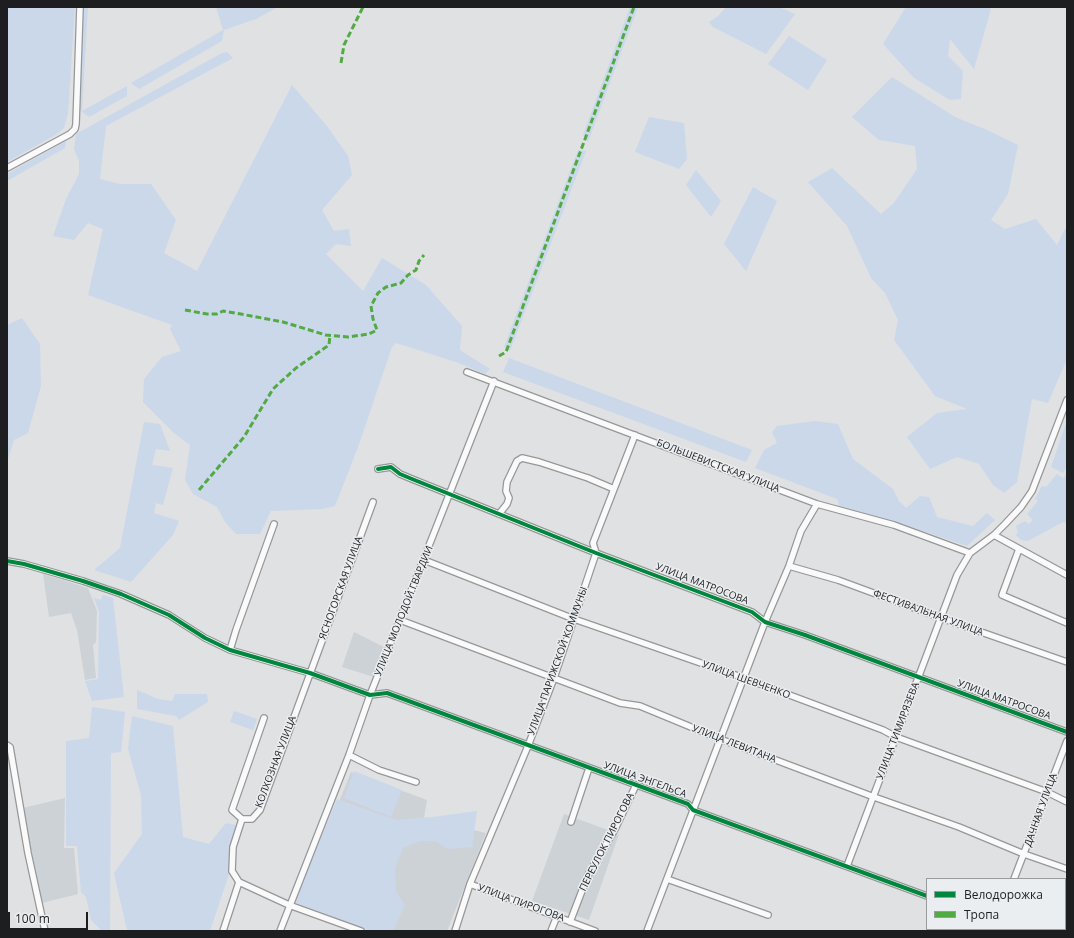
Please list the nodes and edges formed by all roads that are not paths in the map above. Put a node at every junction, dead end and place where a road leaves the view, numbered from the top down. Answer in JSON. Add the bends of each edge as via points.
{"nodes":[{"id":1,"x":80,"y":7,"type":"edge"},
{"id":2,"x":7,"y":168,"type":"edge"},
{"id":3,"x":467,"y":372,"type":"dead end"},
{"id":4,"x":494,"y":381,"type":"junction"},
{"id":5,"x":1067,"y":400,"type":"edge"},
{"id":6,"x":635,"y":435,"type":"junction"},
{"id":7,"x":378,"y":469,"type":"dead end"},
{"id":8,"x":614,"y":489,"type":"junction"},
{"id":9,"x":450,"y":494,"type":"junction"},
{"id":10,"x":373,"y":502,"type":"dead end"},
{"id":11,"x":817,"y":504,"type":"junction"},
{"id":12,"x":499,"y":514,"type":"junction"},
{"id":13,"x":274,"y":524,"type":"dead end"},
{"id":14,"x":994,"y":535,"type":"junction"},
{"id":15,"x":1019,"y":549,"type":"junction"},
{"id":16,"x":596,"y":553,"type":"junction"},
{"id":17,"x":970,"y":553,"type":"junction"},
{"id":18,"x":424,"y":560,"type":"junction"},
{"id":19,"x":7,"y":562,"type":"edge"},
{"id":20,"x":789,"y":566,"type":"junction"},
{"id":21,"x":1067,"y":575,"type":"edge"},
{"id":22,"x":940,"y":618,"type":"junction"},
{"id":23,"x":574,"y":619,"type":"junction"},
{"id":24,"x":400,"y":620,"type":"junction"},
{"id":25,"x":765,"y":622,"type":"junction"},
{"id":26,"x":1067,"y":623,"type":"edge"},
{"id":27,"x":230,"y":650,"type":"junction"},
{"id":28,"x":1067,"y":662,"type":"edge"},
{"id":29,"x":310,"y":674,"type":"junction"},
{"id":30,"x":918,"y":677,"type":"junction"},
{"id":31,"x":554,"y":678,"type":"junction"},
{"id":32,"x":744,"y":678,"type":"junction"},
{"id":33,"x":370,"y":696,"type":"junction"},
{"id":34,"x":264,"y":718,"type":"dead end"},
{"id":35,"x":1067,"y":732,"type":"edge"},
{"id":36,"x":896,"y":737,"type":"junction"},
{"id":37,"x":720,"y":739,"type":"junction"},
{"id":38,"x":1067,"y":742,"type":"edge"},
{"id":39,"x":7,"y":745,"type":"edge"},
{"id":40,"x":528,"y":746,"type":"junction"},
{"id":41,"x":349,"y":755,"type":"junction"},
{"id":42,"x":589,"y":768,"type":"junction"},
{"id":43,"x":416,"y":782,"type":"dead end"},
{"id":44,"x":636,"y":785,"type":"junction"},
{"id":45,"x":1047,"y":792,"type":"junction"},
{"id":46,"x":874,"y":796,"type":"junction"},
{"id":47,"x":1067,"y":802,"type":"edge"},
{"id":48,"x":693,"y":810,"type":"junction"},
{"id":49,"x":242,"y":819,"type":"junction"},
{"id":50,"x":571,"y":822,"type":"dead end"},
{"id":51,"x":1024,"y":854,"type":"junction"},
{"id":52,"x":847,"y":866,"type":"junction"},
{"id":53,"x":1067,"y":869,"type":"edge"},
{"id":54,"x":1014,"y":878,"type":"edge"},
{"id":55,"x":667,"y":879,"type":"junction"},
{"id":56,"x":239,"y":882,"type":"junction"},
{"id":57,"x":470,"y":884,"type":"junction"},
{"id":58,"x":926,"y":896,"type":"edge"},
{"id":59,"x":289,"y":905,"type":"junction"},
{"id":60,"x":768,"y":915,"type":"dead end"},
{"id":61,"x":557,"y":916,"type":"junction"},
{"id":62,"x":570,"y":922,"type":"junction"},
{"id":63,"x":45,"y":931,"type":"edge"},
{"id":64,"x":223,"y":931,"type":"edge"},
{"id":65,"x":280,"y":931,"type":"edge"},
{"id":66,"x":361,"y":931,"type":"edge"},
{"id":67,"x":455,"y":931,"type":"edge"},
{"id":68,"x":550,"y":931,"type":"edge"},
{"id":69,"x":595,"y":931,"type":"edge"},
{"id":70,"x":647,"y":931,"type":"edge"}],
"edges":[{"from":1,"to":2,"type":"street","via":[[75,129]]},
{"from":3,"to":4,"type":"street","name":"БОЛЬШЕВИСТСКАЯ УЛИЦА"},
{"from":4,"to":6,"type":"street","name":"БОЛЬШЕВИСТСКАЯ УЛИЦА"},
{"from":4,"to":9,"type":"street","name":"УЛИЦА МОЛОДОЙ ГВАРДИИ"},
{"from":5,"to":14,"type":"street","via":[[1032,491],[1021,507]]},
{"from":6,"to":8,"type":"street","name":"УЛИЦА ПАРИЖСКОЙ КОММУНЫ"},
{"from":6,"to":11,"type":"street","name":"БОЛЬШЕВИСТСКАЯ УЛИЦА"},
{"from":7,"to":9,"type":"street","name":"УЛИЦА МАТРОСОВА","via":[[391,467],[400,474]]},
{"from":8,"to":12,"type":"street","via":[[529,458],[522,458],[517,461],[507,482],[507,504]]},
{"from":8,"to":16,"type":"street","name":"УЛИЦА ПАРИЖСКОЙ КОММУНЫ","via":[[593,543]]},
{"from":9,"to":12,"type":"street","name":"УЛИЦА МАТРОСОВА"},
{"from":9,"to":18,"type":"street","name":"УЛИЦА МОЛОДОЙ ГВАРДИИ"},
{"from":10,"to":29,"type":"street","name":"ЯСНОГОРСКАЯ УЛИЦА"},
{"from":11,"to":17,"type":"street","name":"БОЛЬШЕВИСТСКАЯ УЛИЦА","via":[[894,525]]},
{"from":11,"to":20,"type":"street","via":[[801,531]]},
{"from":12,"to":16,"type":"street","name":"УЛИЦА МАТРОСОВА"},
{"from":13,"to":27,"type":"street"},
{"from":14,"to":15,"type":"street"},
{"from":14,"to":17,"type":"street"},
{"from":15,"to":21,"type":"street"},
{"from":15,"to":26,"type":"street","via":[[1002,595]]},
{"from":16,"to":23,"type":"street","name":"УЛИЦА ПАРИЖСКОЙ КОММУНЫ"},
{"from":16,"to":25,"type":"street","name":"УЛИЦА МАТРОСОВА","via":[[752,612]]},
{"from":17,"to":22,"type":"street","name":"УЛИЦА ТИМИРЯЗЕВА","via":[[957,575]]},
{"from":18,"to":23,"type":"street","name":"УЛИЦА ШЕВЧЕНКО"},
{"from":18,"to":24,"type":"street","name":"УЛИЦА МОЛОДОЙ ГВАРДИИ"},
{"from":19,"to":27,"type":"street","name":"УЛИЦА ЭНГЕЛЬСА","via":[[76,578],[121,594],[169,615],[205,638]]},
{"from":20,"to":22,"type":"street","name":"ФЕСТИВАЛЬНАЯ УЛИЦА","via":[[838,580]]},
{"from":20,"to":25,"type":"street"},
{"from":22,"to":28,"type":"street","name":"ФЕСТИВАЛЬНАЯ УЛИЦА"},
{"from":22,"to":30,"type":"street","name":"УЛИЦА ТИМИРЯЗЕВА"},
{"from":23,"to":31,"type":"street","name":"УЛИЦА ПАРИЖСКОЙ КОММУНЫ"},
{"from":23,"to":32,"type":"street","name":"УЛИЦА ШЕВЧЕНКО"},
{"from":24,"to":31,"type":"street","name":"УЛИЦА ЛЕВИТАНА"},
{"from":24,"to":33,"type":"street","name":"УЛИЦА МОЛОДОЙ ГВАРДИИ"},
{"from":25,"to":30,"type":"street","name":"УЛИЦА МАТРОСОВА"},
{"from":25,"to":32,"type":"street"},
{"from":27,"to":29,"type":"street","name":"УЛИЦА ЭНГЕЛЬСА"},
{"from":29,"to":33,"type":"street","name":"УЛИЦА ЭНГЕЛЬСА"},
{"from":29,"to":49,"type":"street","name":"КОЛХОЗНАЯ УЛИЦА","via":[[260,810],[252,819]]},
{"from":30,"to":35,"type":"street","name":"УЛИЦА МАТРОСОВА"},
{"from":30,"to":36,"type":"street","name":"УЛИЦА ТИМИРЯЗЕВА"},
{"from":31,"to":37,"type":"street","name":"УЛИЦА ЛЕВИТАНА","via":[[620,702],[640,706]]},
{"from":31,"to":40,"type":"street","name":"УЛИЦА ПАРИЖСКОЙ КОММУНЫ"},
{"from":32,"to":36,"type":"street","name":"УЛИЦА ШЕВЧЕНКО"},
{"from":32,"to":37,"type":"street"},
{"from":33,"to":40,"type":"street","name":"УЛИЦА ЭНГЕЛЬСА","via":[[387,693]]},
{"from":33,"to":41,"type":"street","name":"УЛИЦА МОЛОДОЙ ГВАРДИИ"},
{"from":34,"to":49,"type":"street","via":[[232,810]]},
{"from":36,"to":45,"type":"street","name":"УЛИЦА ШЕВЧЕНКО"},
{"from":36,"to":46,"type":"street","name":"УЛИЦА ТИМИРЯЗЕВА"},
{"from":37,"to":46,"type":"street","name":"УЛИЦА ЛЕВИТАНА"},
{"from":37,"to":48,"type":"street"},
{"from":38,"to":45,"type":"street","name":"ДАЧНАЯ УЛИЦА"},
{"from":39,"to":63,"type":"street","via":[[10,747],[28,853]]},
{"from":40,"to":42,"type":"street","name":"УЛИЦА ЭНГЕЛЬСА"},
{"from":40,"to":57,"type":"street","name":"УЛИЦА ПАРИЖСКОЙ КОММУНЫ"},
{"from":41,"to":43,"type":"street","via":[[379,770]]},
{"from":41,"to":59,"type":"street","name":"УЛИЦА МОЛОДОЙ ГВАРДИИ"},
{"from":42,"to":44,"type":"street","name":"УЛИЦА ЭНГЕЛЬСА"},
{"from":42,"to":50,"type":"street"},
{"from":44,"to":48,"type":"street","name":"УЛИЦА ЭНГЕЛЬСА","via":[[688,804]]},
{"from":44,"to":62,"type":"street","name":"ПЕРЕУЛОК ПИРОГОВА","via":[[615,829],[588,875]]},
{"from":45,"to":47,"type":"street","name":"УЛИЦА ШЕВЧЕНКО"},
{"from":45,"to":51,"type":"street","name":"ДАЧНАЯ УЛИЦА"},
{"from":46,"to":51,"type":"street","name":"УЛИЦА ЛЕВИТАНА","via":[[960,827]]},
{"from":46,"to":52,"type":"street","name":"УЛИЦА ТИМИРЯЗЕВА"},
{"from":48,"to":52,"type":"street","name":"УЛИЦА ЭНГЕЛЬСА"},
{"from":48,"to":55,"type":"street"},
{"from":49,"to":56,"type":"street","via":[[233,847],[232,871]]},
{"from":51,"to":53,"type":"street","name":"УЛИЦА ЛЕВИТАНА"},
{"from":51,"to":54,"type":"street","name":"ДАЧНАЯ УЛИЦА"},
{"from":52,"to":58,"type":"street","name":"УЛИЦА ЭНГЕЛЬСА"},
{"from":55,"to":60,"type":"street"},
{"from":55,"to":70,"type":"street"},
{"from":56,"to":59,"type":"street"},
{"from":56,"to":64,"type":"street"},
{"from":57,"to":61,"type":"street","name":"УЛИЦА ПИРОГОВА"},
{"from":57,"to":67,"type":"street","name":"УЛИЦА ПАРИЖСКОЙ КОММУНЫ"},
{"from":59,"to":65,"type":"street","name":"УЛИЦА МОЛОДОЙ ГВАРДИИ"},
{"from":59,"to":66,"type":"street"},
{"from":61,"to":62,"type":"street","name":"УЛИЦА ПИРОГОВА"},
{"from":61,"to":68,"type":"street"},
{"from":62,"to":69,"type":"street","name":"УЛИЦА ПИРОГОВА"}]}
